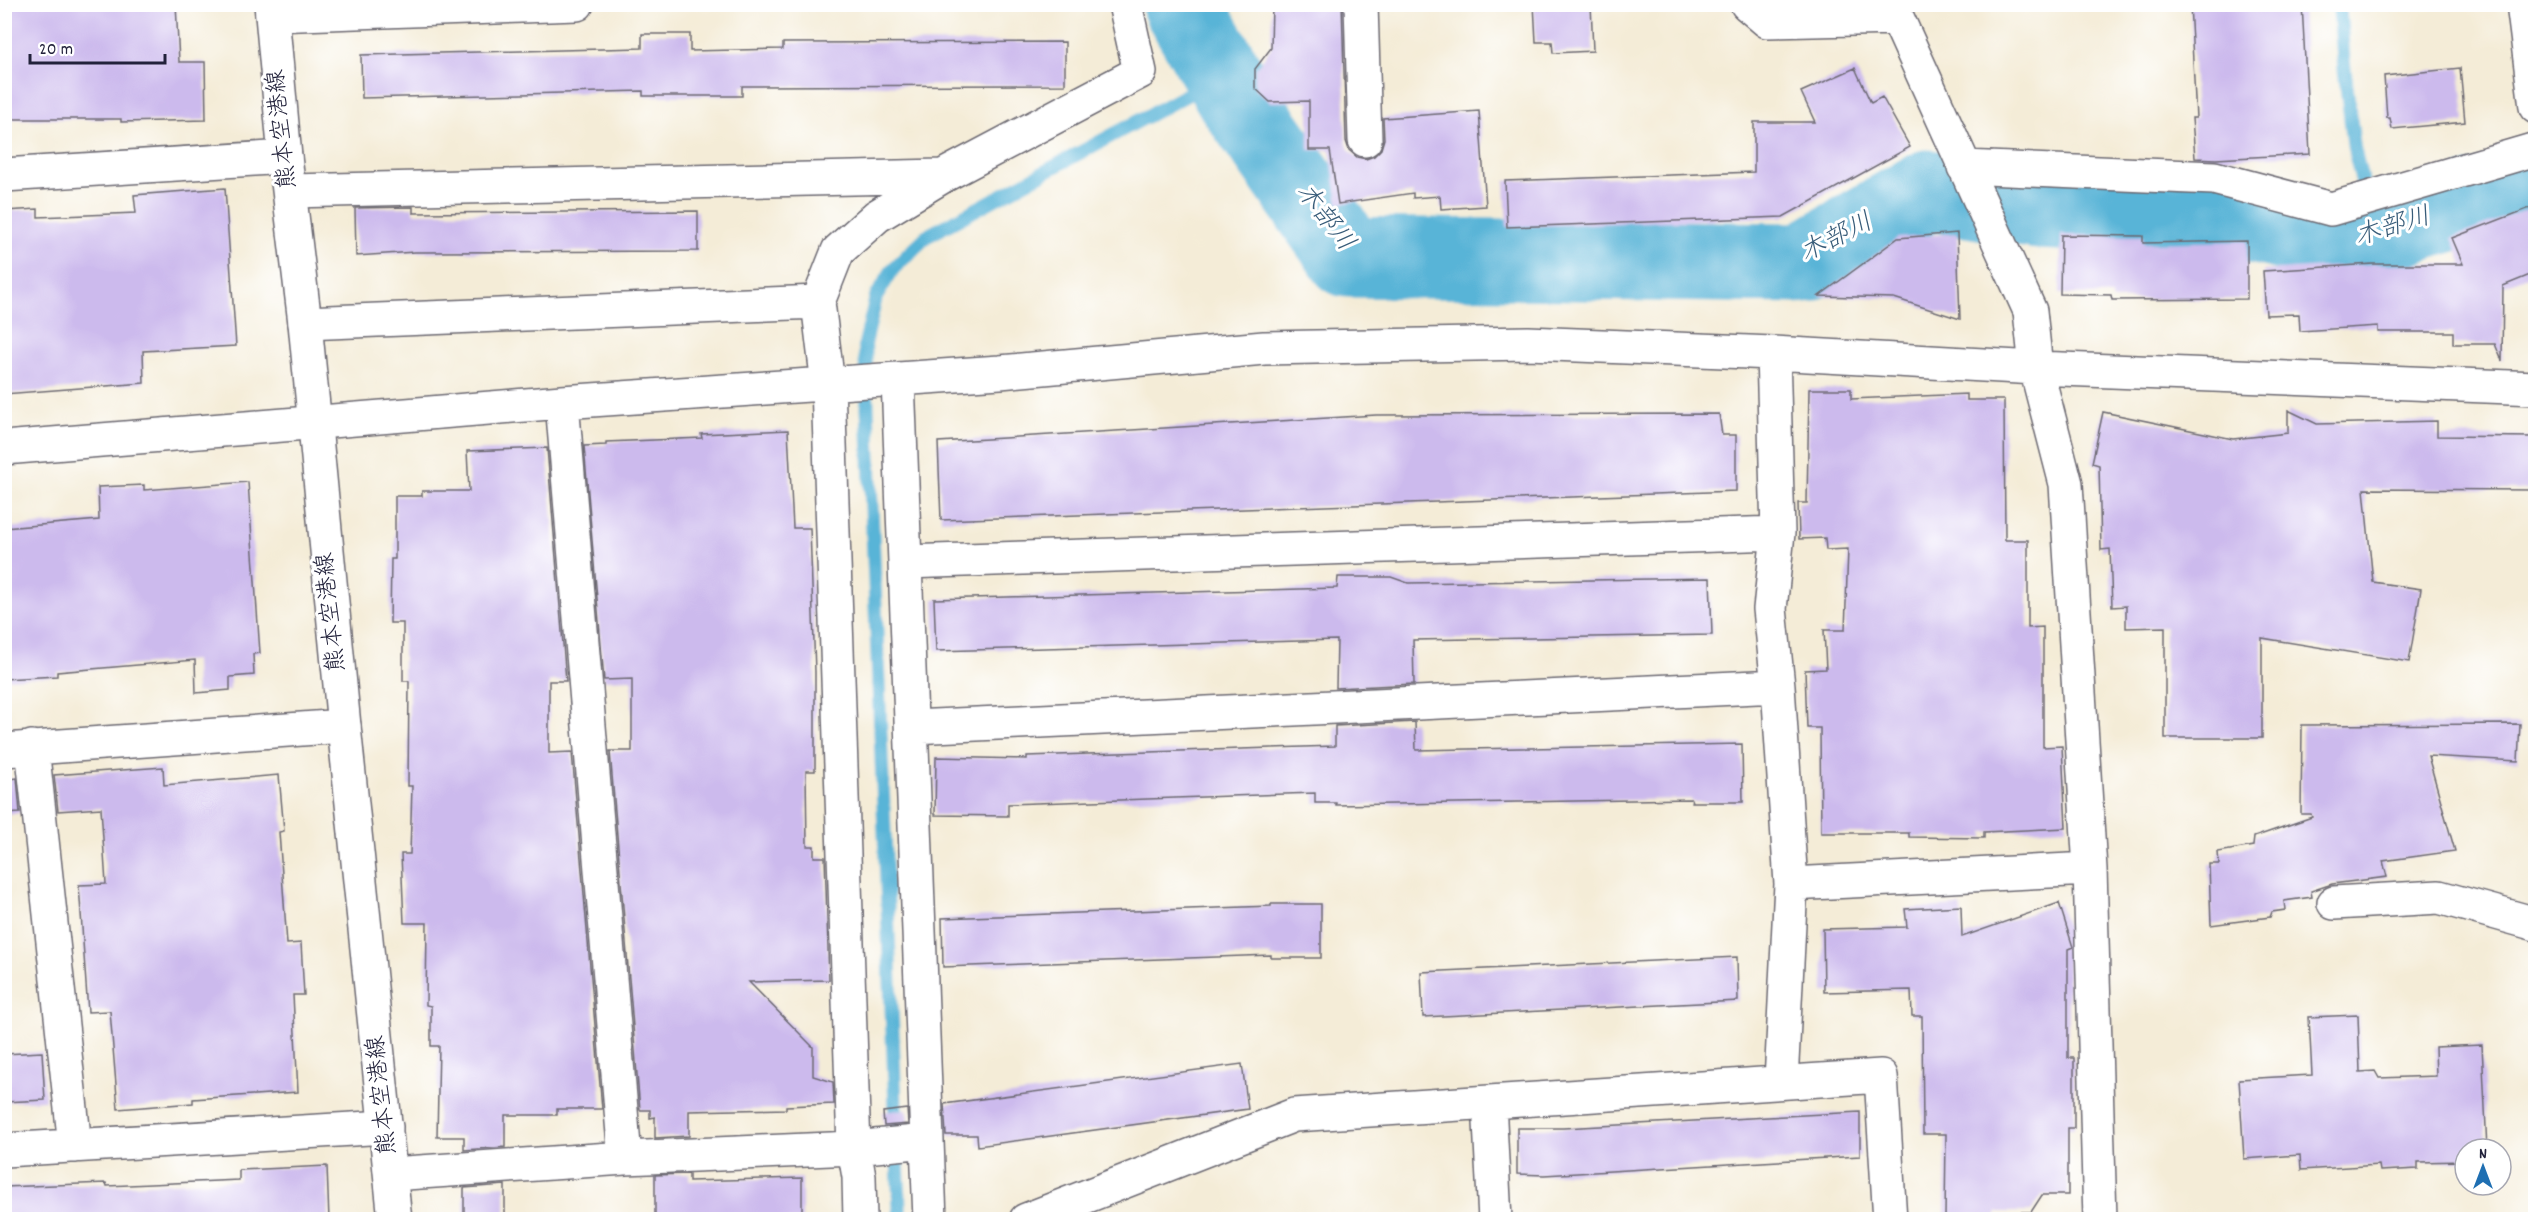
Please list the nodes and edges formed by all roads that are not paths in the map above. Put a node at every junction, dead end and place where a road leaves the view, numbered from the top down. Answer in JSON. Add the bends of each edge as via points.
{"nodes":[{"id":1,"x":577,"y":4,"type":"edge"},
{"id":2,"x":1125,"y":4,"type":"edge"},
{"id":3,"x":1361,"y":4,"type":"edge"},
{"id":4,"x":1747,"y":4,"type":"edge"},
{"id":5,"x":2523,"y":4,"type":"edge"},
{"id":6,"x":271,"y":10,"type":"edge"},
{"id":7,"x":1894,"y":11,"type":"edge"},
{"id":8,"x":2535,"y":107,"type":"edge"},
{"id":9,"x":1365,"y":140,"type":"dead end"},
{"id":10,"x":2535,"y":149,"type":"edge"},
{"id":11,"x":285,"y":157,"type":"junction"},
{"id":12,"x":1964,"y":167,"type":"junction"},
{"id":13,"x":4,"y":175,"type":"edge"},
{"id":14,"x":943,"y":176,"type":"junction"},
{"id":15,"x":290,"y":191,"type":"junction"},
{"id":16,"x":818,"y":302,"type":"junction"},
{"id":17,"x":305,"y":322,"type":"junction"},
{"id":18,"x":1773,"y":353,"type":"junction"},
{"id":19,"x":2036,"y":368,"type":"junction"},
{"id":20,"x":898,"y":380,"type":"junction"},
{"id":21,"x":828,"y":385,"type":"junction"},
{"id":22,"x":2535,"y":388,"type":"edge"},
{"id":23,"x":562,"y":402,"type":"junction"},
{"id":24,"x":313,"y":424,"type":"junction"},
{"id":25,"x":4,"y":448,"type":"edge"},
{"id":26,"x":1778,"y":533,"type":"junction"},
{"id":27,"x":905,"y":562,"type":"junction"},
{"id":28,"x":1778,"y":686,"type":"junction"},
{"id":29,"x":344,"y":726,"type":"junction"},
{"id":30,"x":912,"y":727,"type":"junction"},
{"id":31,"x":18,"y":748,"type":"edge"},
{"id":32,"x":2090,"y":869,"type":"junction"},
{"id":33,"x":1791,"y":884,"type":"junction"},
{"id":34,"x":2334,"y":903,"type":"dead end"},
{"id":35,"x":2535,"y":924,"type":"edge"},
{"id":36,"x":1781,"y":1082,"type":"junction"},
{"id":37,"x":1489,"y":1102,"type":"junction"},
{"id":38,"x":386,"y":1127,"type":"junction"},
{"id":39,"x":927,"y":1141,"type":"junction"},
{"id":40,"x":75,"y":1146,"type":"junction"},
{"id":41,"x":854,"y":1148,"type":"junction"},
{"id":42,"x":4,"y":1150,"type":"edge"},
{"id":43,"x":625,"y":1158,"type":"junction"},
{"id":44,"x":391,"y":1174,"type":"junction"},
{"id":45,"x":395,"y":1220,"type":"edge"},
{"id":46,"x":860,"y":1220,"type":"edge"},
{"id":47,"x":930,"y":1220,"type":"edge"},
{"id":48,"x":1026,"y":1220,"type":"edge"},
{"id":49,"x":1495,"y":1220,"type":"edge"},
{"id":50,"x":1890,"y":1220,"type":"edge"},
{"id":51,"x":2100,"y":1220,"type":"edge"}],
"edges":[{"from":1,"to":6,"type":"street"},
{"from":2,"to":14,"type":"street","via":[[1140,72]]},
{"from":3,"to":9,"type":"street"},
{"from":4,"to":7,"type":"street","via":[[1767,21]]},
{"from":5,"to":8,"type":"street"},
{"from":6,"to":11,"type":"street","name":"熊本空港線"},
{"from":7,"to":12,"type":"street"},
{"from":10,"to":12,"type":"street","via":[[2331,209],[2214,178]]},
{"from":11,"to":13,"type":"street"},
{"from":11,"to":15,"type":"street","name":"熊本空港線"},
{"from":12,"to":19,"type":"street","via":[[2030,311]]},
{"from":14,"to":15,"type":"street"},
{"from":14,"to":16,"type":"street","via":[[878,216],[838,251]]},
{"from":15,"to":17,"type":"street","name":"熊本空港線"},
{"from":16,"to":17,"type":"street"},
{"from":16,"to":21,"type":"street"},
{"from":17,"to":24,"type":"street","name":"熊本空港線"},
{"from":18,"to":19,"type":"street"},
{"from":18,"to":20,"type":"street","via":[[1528,344],[1264,348]]},
{"from":18,"to":26,"type":"street"},
{"from":19,"to":22,"type":"street"},
{"from":19,"to":32,"type":"street","via":[[2066,484]]},
{"from":20,"to":21,"type":"street"},
{"from":20,"to":27,"type":"street"},
{"from":21,"to":23,"type":"street"},
{"from":21,"to":41,"type":"street"},
{"from":23,"to":24,"type":"street"},
{"from":23,"to":43,"type":"street"},
{"from":24,"to":25,"type":"street"},
{"from":24,"to":29,"type":"street","name":"熊本空港線"},
{"from":26,"to":27,"type":"street"},
{"from":26,"to":28,"type":"street","via":[[1770,609]]},
{"from":27,"to":30,"type":"street"},
{"from":28,"to":30,"type":"street"},
{"from":28,"to":33,"type":"street"},
{"from":29,"to":31,"type":"street"},
{"from":29,"to":38,"type":"street","name":"熊本空港線"},
{"from":30,"to":39,"type":"street"},
{"from":31,"to":40,"type":"street"},
{"from":32,"to":33,"type":"street"},
{"from":32,"to":51,"type":"street"},
{"from":33,"to":36,"type":"street"},
{"from":34,"to":35,"type":"street","via":[[2439,897]]},
{"from":36,"to":37,"type":"street"},
{"from":36,"to":50,"type":"street","via":[[1881,1076]]},
{"from":37,"to":48,"type":"street","via":[[1294,1114]]},
{"from":37,"to":49,"type":"street"},
{"from":38,"to":40,"type":"street"},
{"from":38,"to":44,"type":"street","name":"熊本空港線"},
{"from":39,"to":41,"type":"street"},
{"from":39,"to":47,"type":"street"},
{"from":40,"to":42,"type":"street"},
{"from":41,"to":43,"type":"street"},
{"from":41,"to":46,"type":"street"},
{"from":43,"to":44,"type":"street"},
{"from":44,"to":45,"type":"street","name":"熊本空港線"}]}
